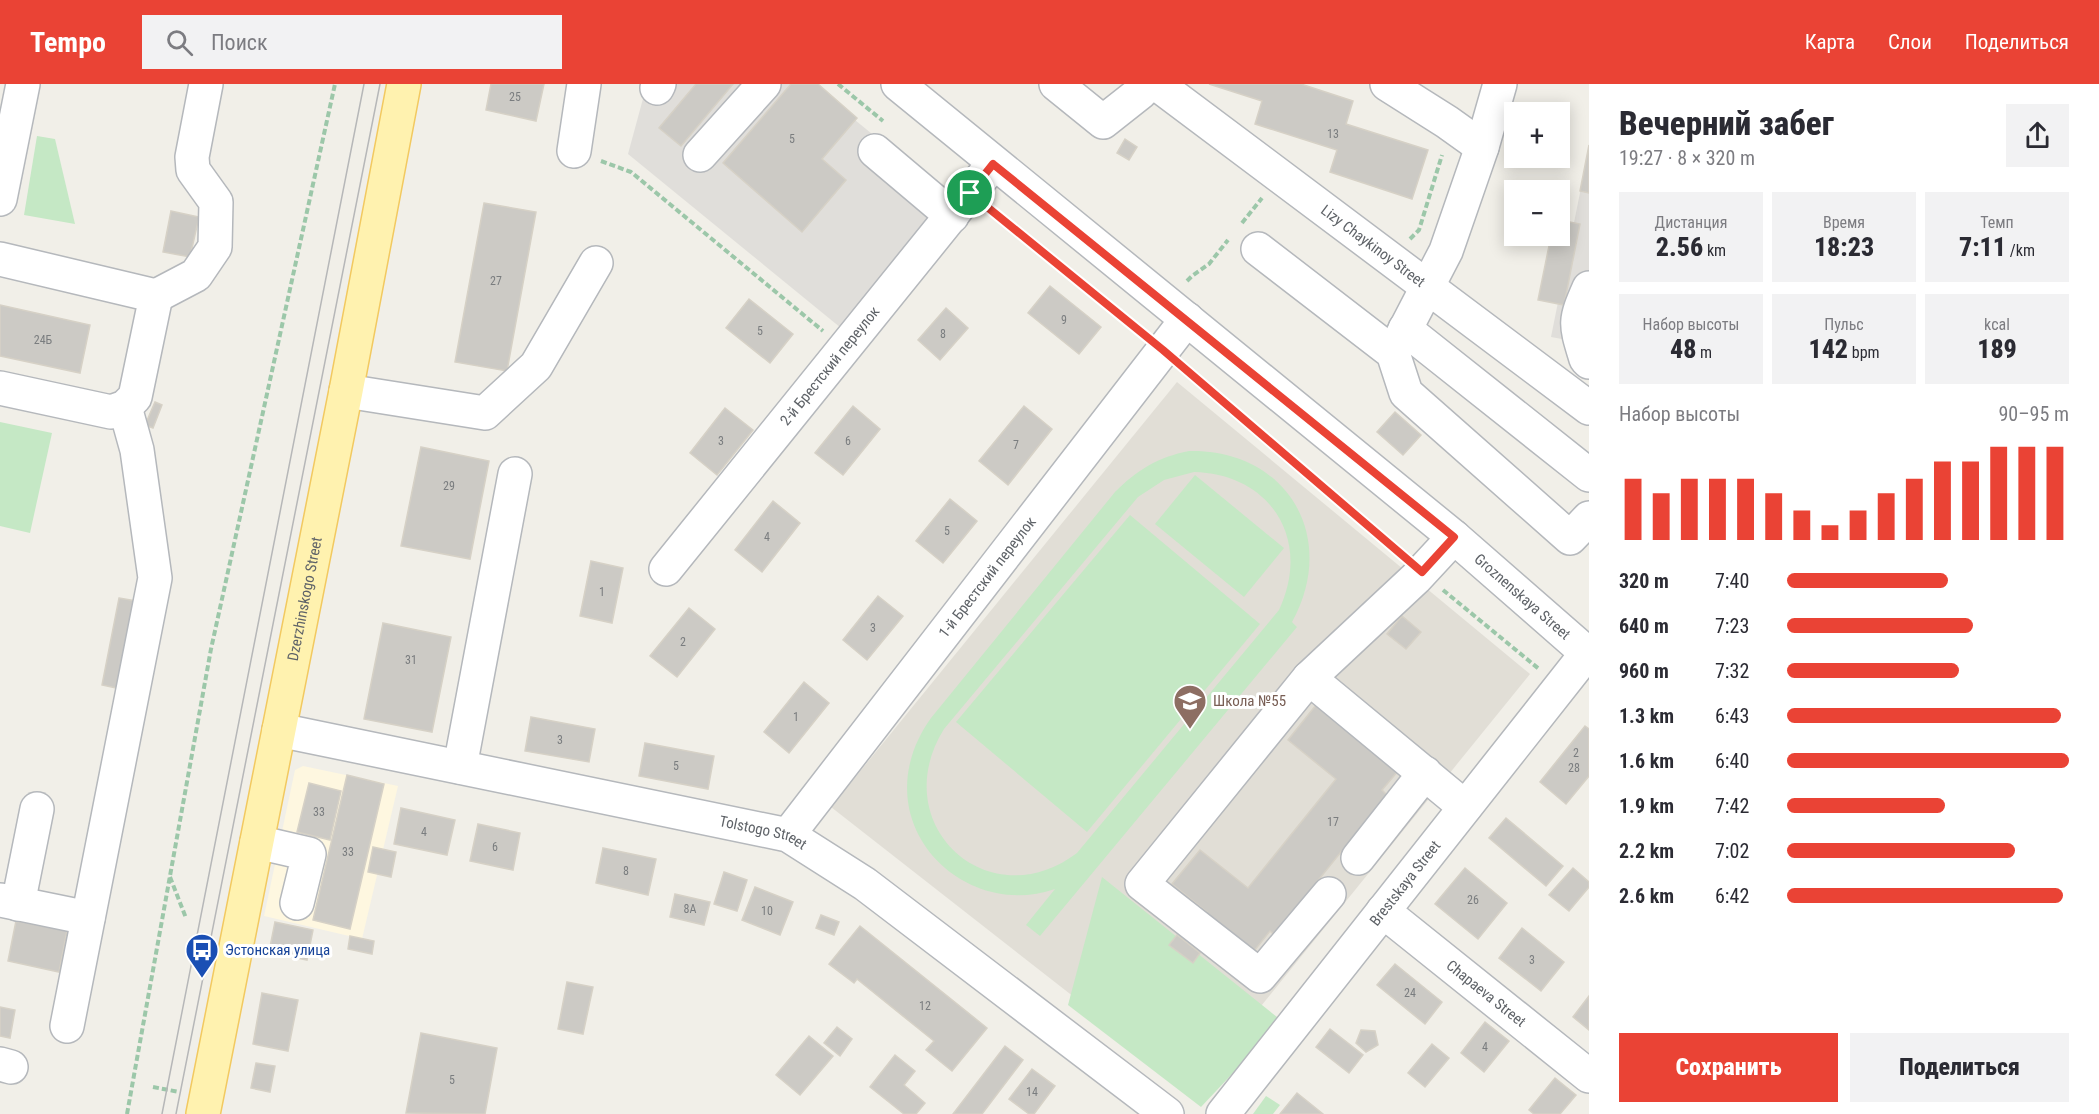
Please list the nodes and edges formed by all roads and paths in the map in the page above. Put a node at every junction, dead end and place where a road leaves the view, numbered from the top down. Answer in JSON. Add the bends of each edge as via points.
{"nodes":[{"id":1,"x":23,"y":84,"type":"edge"},
{"id":2,"x":206,"y":84,"type":"edge"},
{"id":3,"x":335,"y":84,"type":"edge"},
{"id":4,"x":404,"y":84,"type":"edge"},
{"id":5,"x":584,"y":84,"type":"edge"},
{"id":6,"x":764,"y":84,"type":"edge"},
{"id":7,"x":838,"y":84,"type":"edge"},
{"id":8,"x":898,"y":84,"type":"edge"},
{"id":9,"x":1056,"y":84,"type":"edge"},
{"id":10,"x":1148,"y":84,"type":"edge"},
{"id":11,"x":1157,"y":84,"type":"edge"},
{"id":12,"x":1387,"y":84,"type":"edge"},
{"id":13,"x":1500,"y":84,"type":"edge"},
{"id":14,"x":883,"y":140,"type":"joint"},
{"id":15,"x":1442,"y":145,"type":"dead end"},
{"id":16,"x":1482,"y":147,"type":"junction"},
{"id":17,"x":574,"y":151,"type":"joint"},
{"id":18,"x":700,"y":155,"type":"dead end"},
{"id":19,"x":993,"y":164,"type":"junction"},
{"id":20,"x":0,"y":198,"type":"edge"},
{"id":21,"x":961,"y":204,"type":"junction"},
{"id":22,"x":1405,"y":241,"type":"dead end"},
{"id":23,"x":1258,"y":249,"type":"dead end"},
{"id":24,"x":0,"y":259,"type":"edge"},
{"id":25,"x":596,"y":263,"type":"dead end"},
{"id":26,"x":1428,"y":288,"type":"junction"},
{"id":27,"x":1589,"y":288,"type":"edge"},
{"id":28,"x":156,"y":296,"type":"junction"},
{"id":29,"x":1187,"y":319,"type":"junction"},
{"id":30,"x":1399,"y":341,"type":"junction"},
{"id":31,"x":844,"y":349,"type":"junction"},
{"id":32,"x":1163,"y":350,"type":"junction"},
{"id":33,"x":1589,"y":362,"type":"edge"},
{"id":34,"x":0,"y":388,"type":"edge"},
{"id":35,"x":346,"y":391,"type":"junction"},
{"id":36,"x":125,"y":407,"type":"junction"},
{"id":37,"x":1589,"y":408,"type":"edge"},
{"id":38,"x":515,"y":474,"type":"dead end"},
{"id":39,"x":1589,"y":475,"type":"edge"},
{"id":40,"x":1589,"y":518,"type":"edge"},
{"id":41,"x":1454,"y":537,"type":"junction"},
{"id":42,"x":666,"y":568,"type":"dead end"},
{"id":43,"x":1422,"y":572,"type":"junction"},
{"id":44,"x":1588,"y":654,"type":"edge"},
{"id":45,"x":1309,"y":678,"type":"junction"},
{"id":46,"x":1560,"y":687,"type":"junction"},
{"id":47,"x":279,"y":730,"type":"junction"},
{"id":48,"x":460,"y":767,"type":"junction"},
{"id":49,"x":1425,"y":773,"type":"junction"},
{"id":50,"x":1465,"y":807,"type":"junction"},
{"id":51,"x":36,"y":809,"type":"dead end"},
{"id":52,"x":788,"y":835,"type":"junction"},
{"id":53,"x":257,"y":842,"type":"junction"},
{"id":54,"x":1358,"y":858,"type":"dead end"},
{"id":55,"x":170,"y":876,"type":"junction"},
{"id":56,"x":1329,"y":894,"type":"dead end"},
{"id":57,"x":9,"y":902,"type":"edge"},
{"id":58,"x":297,"y":903,"type":"dead end"},
{"id":59,"x":1383,"y":911,"type":"junction"},
{"id":60,"x":88,"y":918,"type":"junction"},
{"id":61,"x":186,"y":918,"type":"dead end"},
{"id":62,"x":67,"y":1026,"type":"dead end"},
{"id":63,"x":1589,"y":1076,"type":"edge"},
{"id":64,"x":127,"y":1114,"type":"edge"},
{"id":65,"x":202,"y":1114,"type":"edge"},
{"id":66,"x":1167,"y":1114,"type":"edge"},
{"id":67,"x":1223,"y":1114,"type":"edge"}],
"edges":[{"from":1,"to":20,"type":"street"},
{"from":2,"to":28,"type":"street","via":[[192,157],[193,170],[216,202],[215,247],[196,275]]},
{"from":3,"to":55,"type":"path","via":[[211,648]]},
{"from":4,"to":35,"type":"main road","name":"Dzerzhinskogo Street"},
{"from":5,"to":17,"type":"street"},
{"from":6,"to":18,"type":"street"},
{"from":7,"to":14,"type":"path"},
{"from":8,"to":19,"type":"street","name":"Groznenskaya Street"},
{"from":9,"to":10,"type":"street","via":[[1103,122]]},
{"from":11,"to":26,"type":"street","name":"Lizy Chaykinoy Street"},
{"from":12,"to":16,"type":"street"},
{"from":13,"to":16,"type":"street"},
{"from":14,"to":21,"type":"street"},
{"from":15,"to":22,"type":"path","via":[[1443,153],[1419,230]]},
{"from":16,"to":26,"type":"street","via":[[1446,251]]},
{"from":17,"to":31,"type":"path","via":[[631,172]]},
{"from":19,"to":21,"type":"street","name":"2-й Брестский переулок"},
{"from":19,"to":29,"type":"street","name":"Groznenskaya Street"},
{"from":21,"to":31,"type":"street","name":"2-й Брестский переулок"},
{"from":21,"to":32,"type":"path"},
{"from":23,"to":30,"type":"street"},
{"from":24,"to":28,"type":"street"},
{"from":25,"to":35,"type":"street","via":[[536,366],[485,413]]},
{"from":26,"to":30,"type":"street"},
{"from":26,"to":37,"type":"street","name":"Lizy Chaykinoy Street"},
{"from":27,"to":33,"type":"street","via":[[1576,329]]},
{"from":28,"to":36,"type":"street","via":[[135,397]]},
{"from":29,"to":32,"type":"street","name":"1-й Брестский переулок"},
{"from":29,"to":41,"type":"street","name":"Groznenskaya Street"},
{"from":30,"to":39,"type":"street"},
{"from":30,"to":40,"type":"street","via":[[1406,393],[1570,538]]},
{"from":31,"to":42,"type":"street","name":"2-й Брестский переулок"},
{"from":32,"to":43,"type":"path"},
{"from":32,"to":52,"type":"street","name":"1-й Брестский переулок"},
{"from":34,"to":36,"type":"street","via":[[111,412]]},
{"from":35,"to":47,"type":"main road","name":"Dzerzhinskogo Street"},
{"from":36,"to":60,"type":"street","via":[[137,450],[155,578]]},
{"from":38,"to":48,"type":"street"},
{"from":41,"to":43,"type":"street"},
{"from":41,"to":44,"type":"street","name":"Groznenskaya Street"},
{"from":43,"to":45,"type":"street"},
{"from":43,"to":46,"type":"path"},
{"from":44,"to":46,"type":"street","name":"Brestskaya Street"},
{"from":45,"to":49,"type":"street"},
{"from":45,"to":56,"type":"street","via":[[1142,884],[1260,976]]},
{"from":46,"to":50,"type":"street","name":"Brestskaya Street"},
{"from":47,"to":48,"type":"street","name":"Tolstogo Street"},
{"from":47,"to":53,"type":"main road","name":"Dzerzhinskogo Street"},
{"from":48,"to":52,"type":"street","name":"Tolstogo Street"},
{"from":49,"to":50,"type":"street"},
{"from":49,"to":54,"type":"street"},
{"from":50,"to":59,"type":"street","name":"Brestskaya Street"},
{"from":51,"to":57,"type":"street"},
{"from":52,"to":66,"type":"street","name":"Tolstogo Street","via":[[865,884]]},
{"from":53,"to":58,"type":"street","via":[[309,854]]},
{"from":53,"to":65,"type":"main road","name":"Dzerzhinskogo Street"},
{"from":55,"to":61,"type":"path"},
{"from":55,"to":64,"type":"path"},
{"from":57,"to":60,"type":"street"},
{"from":59,"to":63,"type":"street","name":"Chapaeva Street"},
{"from":59,"to":67,"type":"street","name":"Brestskaya Street"},
{"from":60,"to":62,"type":"street"}]}
